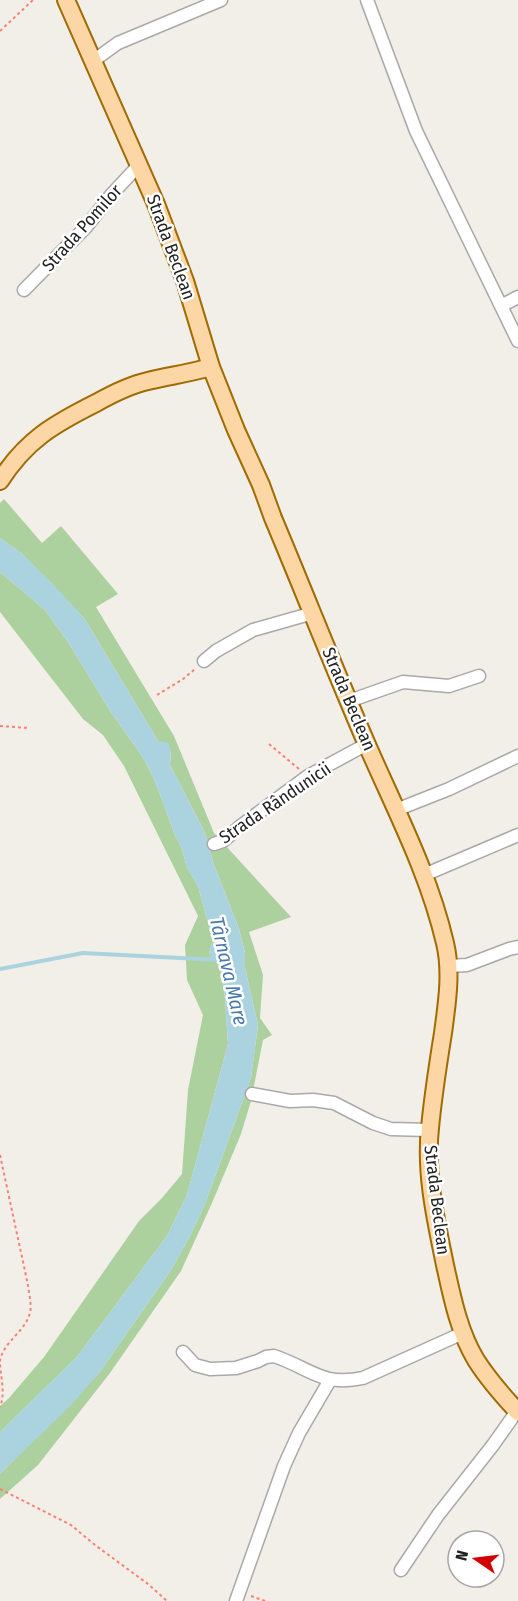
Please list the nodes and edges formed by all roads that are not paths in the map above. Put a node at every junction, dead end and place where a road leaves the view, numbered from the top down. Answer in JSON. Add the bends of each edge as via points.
{"nodes":[{"id":1,"x":66,"y":0,"type":"edge"},
{"id":2,"x":221,"y":0,"type":"edge"},
{"id":3,"x":367,"y":0,"type":"edge"},
{"id":4,"x":93,"y":61,"type":"junction"},
{"id":5,"x":139,"y":165,"type":"junction"},
{"id":6,"x":24,"y":290,"type":"dead end"},
{"id":7,"x":518,"y":297,"type":"edge"},
{"id":8,"x":501,"y":306,"type":"junction"},
{"id":9,"x":518,"y":341,"type":"edge"},
{"id":10,"x":211,"y":367,"type":"junction"},
{"id":11,"x":0,"y":481,"type":"edge"},
{"id":12,"x":313,"y":613,"type":"junction"},
{"id":13,"x":204,"y":661,"type":"road end"},
{"id":14,"x":479,"y":676,"type":"dead end"},
{"id":15,"x":349,"y":701,"type":"junction"},
{"id":16,"x":367,"y":744,"type":"junction"},
{"id":17,"x":518,"y":756,"type":"edge"},
{"id":18,"x":396,"y":810,"type":"junction"},
{"id":19,"x":518,"y":835,"type":"edge"},
{"id":20,"x":214,"y":844,"type":"dead end"},
{"id":21,"x":424,"y":876,"type":"junction"},
{"id":22,"x":518,"y":947,"type":"edge"},
{"id":23,"x":449,"y":966,"type":"junction"},
{"id":24,"x":252,"y":1094,"type":"dead end"},
{"id":25,"x":429,"y":1130,"type":"junction"},
{"id":26,"x":463,"y":1333,"type":"junction"},
{"id":27,"x":183,"y":1352,"type":"dead end"},
{"id":28,"x":330,"y":1380,"type":"junction"},
{"id":29,"x":517,"y":1411,"type":"edge"},
{"id":30,"x":401,"y":1570,"type":"dead end"},
{"id":31,"x":236,"y":1601,"type":"edge"}],
"edges":[{"from":1,"to":4,"type":"main road","name":"Strada Beclean"},
{"from":2,"to":4,"type":"street","via":[[118,43]]},
{"from":3,"to":8,"type":"street","via":[[416,131]]},
{"from":4,"to":5,"type":"main road","name":"Strada Beclean"},
{"from":5,"to":6,"type":"street","name":"Strada Pomilor"},
{"from":5,"to":10,"type":"main road","name":"Strada Beclean","via":[[185,281]]},
{"from":7,"to":8,"type":"street"},
{"from":8,"to":9,"type":"street"},
{"from":10,"to":11,"type":"main road","via":[[146,381],[60,421],[33,440]]},
{"from":10,"to":12,"type":"main road","name":"Strada Beclean"},
{"from":12,"to":13,"type":"street","via":[[253,630]]},
{"from":12,"to":15,"type":"main road","name":"Strada Beclean"},
{"from":14,"to":15,"type":"street","via":[[449,686],[404,682]]},
{"from":15,"to":16,"type":"main road","name":"Strada Beclean"},
{"from":16,"to":18,"type":"main road","name":"Strada Beclean"},
{"from":16,"to":20,"type":"street","name":"Strada Rândunicii","via":[[308,776]]},
{"from":17,"to":18,"type":"street"},
{"from":18,"to":21,"type":"main road","name":"Strada Beclean"},
{"from":19,"to":21,"type":"street"},
{"from":21,"to":23,"type":"main road","name":"Strada Beclean"},
{"from":22,"to":23,"type":"street","via":[[467,965]]},
{"from":23,"to":25,"type":"main road","name":"Strada Beclean"},
{"from":24,"to":25,"type":"street","via":[[290,1101],[334,1102],[391,1129]]},
{"from":25,"to":26,"type":"main road","name":"Strada Beclean","via":[[437,1228]]},
{"from":26,"to":28,"type":"street","via":[[363,1378],[347,1382]]},
{"from":26,"to":29,"type":"main road","name":"Strada Beclean","via":[[489,1378]]},
{"from":27,"to":28,"type":"street","via":[[195,1365],[210,1369],[236,1368],[274,1356]]},
{"from":28,"to":31,"type":"street","via":[[284,1466]]},
{"from":29,"to":30,"type":"street"}]}
